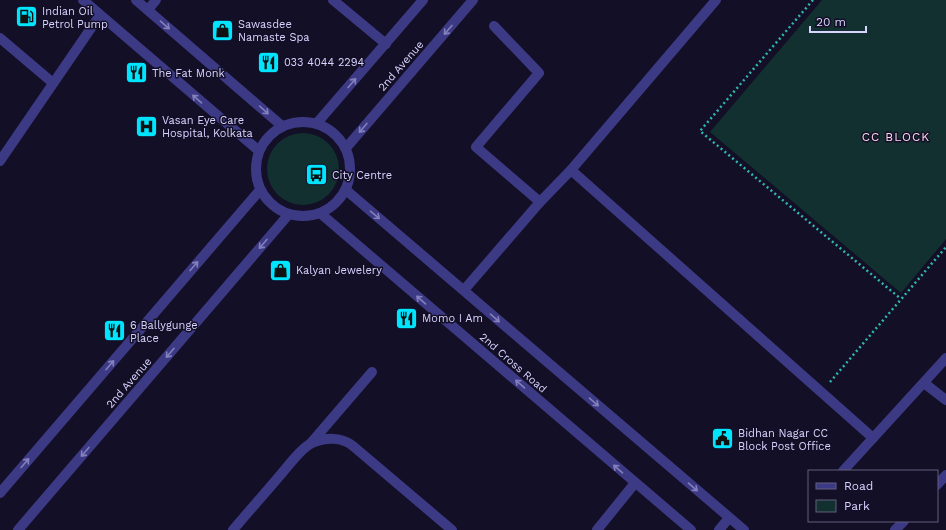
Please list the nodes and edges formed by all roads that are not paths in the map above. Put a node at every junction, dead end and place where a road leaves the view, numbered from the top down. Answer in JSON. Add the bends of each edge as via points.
{"nodes":[{"id":1,"x":83,"y":0,"type":"edge"},
{"id":2,"x":136,"y":0,"type":"edge"},
{"id":3,"x":156,"y":0,"type":"edge"},
{"id":4,"x":333,"y":0,"type":"edge"},
{"id":5,"x":423,"y":0,"type":"edge"},
{"id":6,"x":473,"y":0,"type":"edge"},
{"id":7,"x":716,"y":0,"type":"edge"},
{"id":8,"x":148,"y":10,"type":"junction"},
{"id":9,"x":100,"y":15,"type":"junction"},
{"id":10,"x":494,"y":26,"type":"dead end"},
{"id":11,"x":0,"y":38,"type":"edge"},
{"id":12,"x":386,"y":44,"type":"junction"},
{"id":13,"x":53,"y":84,"type":"junction"},
{"id":14,"x":317,"y":123,"type":"junction"},
{"id":15,"x":282,"y":126,"type":"junction"},
{"id":16,"x":346,"y":148,"type":"junction"},
{"id":17,"x":259,"y":151,"type":"junction"},
{"id":18,"x":0,"y":161,"type":"edge"},
{"id":19,"x":571,"y":170,"type":"junction"},
{"id":20,"x":260,"y":190,"type":"junction"},
{"id":21,"x":346,"y":190,"type":"junction"},
{"id":22,"x":540,"y":202,"type":"junction"},
{"id":23,"x":320,"y":213,"type":"junction"},
{"id":24,"x":289,"y":214,"type":"junction"},
{"id":25,"x":464,"y":290,"type":"junction"},
{"id":26,"x":946,"y":358,"type":"edge"},
{"id":27,"x":372,"y":372,"type":"dead end"},
{"id":28,"x":924,"y":383,"type":"junction"},
{"id":29,"x":946,"y":400,"type":"edge"},
{"id":30,"x":873,"y":438,"type":"junction"},
{"id":31,"x":311,"y":443,"type":"junction"},
{"id":32,"x":844,"y":470,"type":"edge"},
{"id":33,"x":946,"y":475,"type":"edge"},
{"id":34,"x":635,"y":483,"type":"junction"},
{"id":35,"x":938,"y":484,"type":"edge"},
{"id":36,"x":0,"y":493,"type":"edge"},
{"id":37,"x":729,"y":518,"type":"junction"},
{"id":38,"x":903,"y":522,"type":"edge"},
{"id":39,"x":18,"y":530,"type":"edge"},
{"id":40,"x":233,"y":530,"type":"edge"},
{"id":41,"x":452,"y":530,"type":"edge"},
{"id":42,"x":597,"y":530,"type":"edge"},
{"id":43,"x":691,"y":530,"type":"edge"},
{"id":44,"x":719,"y":530,"type":"edge"},
{"id":45,"x":744,"y":530,"type":"edge"},
{"id":46,"x":896,"y":530,"type":"edge"}],
"edges":[{"from":1,"to":9,"type":"street"},
{"from":2,"to":8,"type":"street"},
{"from":3,"to":8,"type":"street"},
{"from":4,"to":12,"type":"street"},
{"from":5,"to":12,"type":"street"},
{"from":6,"to":16,"type":"street","name":"2nd Avenue","one_way":true},
{"from":7,"to":19,"type":"street"},
{"from":8,"to":15,"type":"street","one_way":true},
{"from":9,"to":13,"type":"street"},
{"from":17,"to":9,"type":"street","one_way":true},
{"from":10,"to":22,"type":"street","via":[[539,73],[476,147]]},
{"from":11,"to":13,"type":"street"},
{"from":14,"to":12,"type":"street","one_way":true},
{"from":13,"to":18,"type":"street"},
{"from":14,"to":15,"type":"street","via":[[293,122]]},
{"from":14,"to":16,"type":"street","via":[[334,133]]},
{"from":15,"to":17,"type":"street","via":[[264,141]]},
{"from":16,"to":21,"type":"street","via":[[351,169]]},
{"from":17,"to":20,"type":"street","via":[[255,164]]},
{"from":19,"to":22,"type":"street"},
{"from":19,"to":30,"type":"street"},
{"from":20,"to":24,"type":"street","via":[[272,205]]},
{"from":36,"to":20,"type":"street","one_way":true},
{"from":21,"to":23,"type":"street","via":[[330,208]]},
{"from":21,"to":25,"type":"street","one_way":true},
{"from":22,"to":25,"type":"street"},
{"from":23,"to":24,"type":"street","via":[[310,216]]},
{"from":34,"to":23,"type":"street","name":"2nd Cross Road","one_way":true},
{"from":24,"to":39,"type":"street","name":"2nd Avenue","one_way":true},
{"from":25,"to":37,"type":"street","one_way":true},
{"from":26,"to":28,"type":"street"},
{"from":27,"to":31,"type":"street"},
{"from":28,"to":29,"type":"street"},
{"from":28,"to":30,"type":"street"},
{"from":30,"to":32,"type":"street"},
{"from":31,"to":40,"type":"street"},
{"from":31,"to":41,"type":"street","via":[[335,439],[346,441]]},
{"from":33,"to":35,"type":"street"},
{"from":34,"to":42,"type":"street"},
{"from":34,"to":43,"type":"street","name":"2nd Cross Road"},
{"from":37,"to":44,"type":"street"},
{"from":37,"to":45,"type":"street"},
{"from":38,"to":46,"type":"street"}]}
